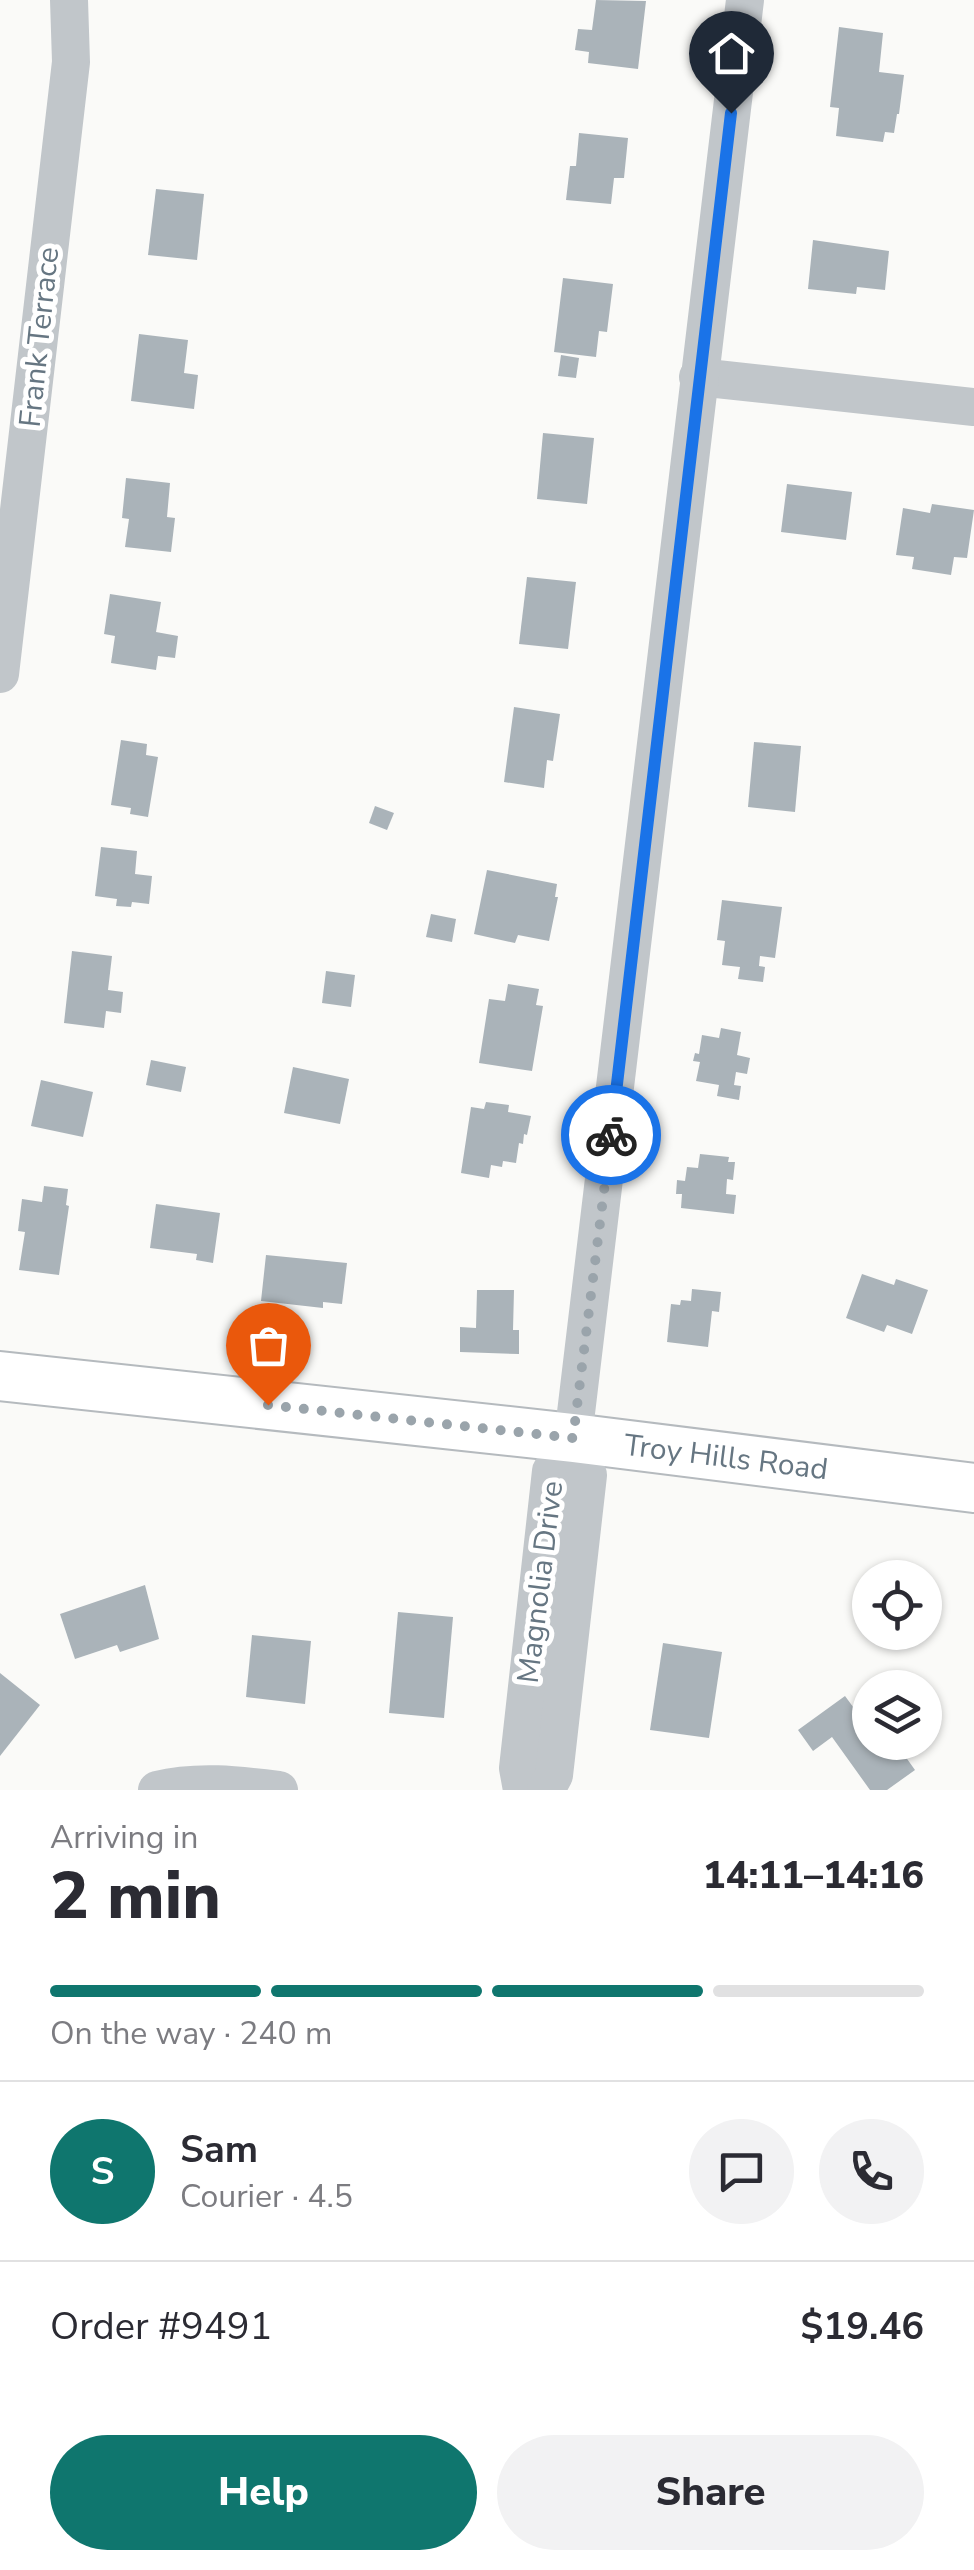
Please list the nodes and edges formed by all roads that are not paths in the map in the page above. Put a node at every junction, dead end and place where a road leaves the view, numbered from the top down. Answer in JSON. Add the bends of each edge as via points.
{"nodes":[{"id":1,"x":70,"y":0,"type":"edge"},
{"id":2,"x":744,"y":0,"type":"edge"},
{"id":3,"x":698,"y":377,"type":"junction"},
{"id":4,"x":974,"y":407,"type":"edge"},
{"id":5,"x":0,"y":674,"type":"edge"},
{"id":6,"x":0,"y":1376,"type":"edge"},
{"id":7,"x":573,"y":1438,"type":"junction"},
{"id":8,"x":974,"y":1488,"type":"edge"},
{"id":9,"x":157,"y":1790,"type":"edge"},
{"id":10,"x":278,"y":1790,"type":"edge"},
{"id":11,"x":522,"y":1790,"type":"edge"},
{"id":12,"x":546,"y":1790,"type":"edge"}],
"edges":[{"from":1,"to":5,"type":"street","name":"Frank Terrace","via":[[70,62]]},
{"from":2,"to":3,"type":"street"},
{"from":3,"to":4,"type":"street"},
{"from":3,"to":7,"type":"street"},
{"from":6,"to":7,"type":"main road","name":"Troy Hills Road"},
{"from":7,"to":8,"type":"main road","name":"Troy Hills Road"},
{"from":7,"to":11,"type":"street","name":"Magnolia Drive","via":[[551,1471],[518,1768]]},
{"from":7,"to":12,"type":"street","name":"Magnolia Drive","via":[[588,1475],[554,1775]]},
{"from":9,"to":10,"type":"street","via":[[181,1784]]}]}
